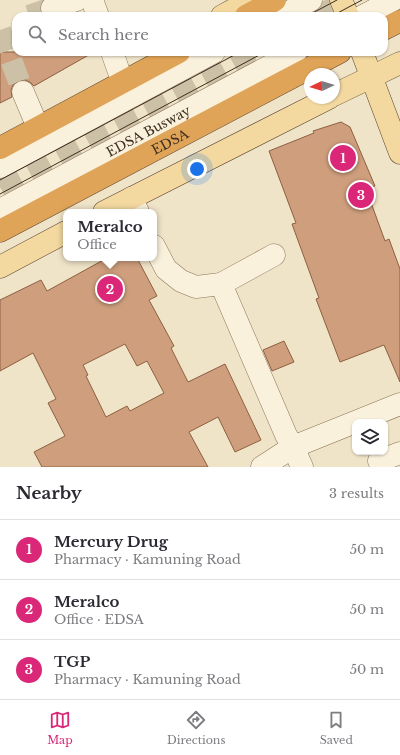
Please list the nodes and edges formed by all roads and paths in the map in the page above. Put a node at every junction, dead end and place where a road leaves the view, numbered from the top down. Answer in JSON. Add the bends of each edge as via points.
{"nodes":[{"id":1,"x":76,"y":0,"type":"edge"},
{"id":2,"x":92,"y":0,"type":"edge"},
{"id":3,"x":251,"y":0,"type":"edge"},
{"id":4,"x":276,"y":0,"type":"edge"},
{"id":5,"x":311,"y":0,"type":"edge"},
{"id":6,"x":393,"y":0,"type":"edge"},
{"id":7,"x":52,"y":8,"type":"tunnel mouth"},
{"id":8,"x":96,"y":12,"type":"edge"},
{"id":9,"x":229,"y":12,"type":"edge"},
{"id":10,"x":254,"y":12,"type":"edge"},
{"id":11,"x":288,"y":12,"type":"edge"},
{"id":12,"x":370,"y":12,"type":"edge"},
{"id":13,"x":400,"y":21,"type":"edge"},
{"id":14,"x":388,"y":27,"type":"edge"},
{"id":15,"x":113,"y":56,"type":"edge"},
{"id":16,"x":149,"y":56,"type":"edge"},
{"id":17,"x":172,"y":56,"type":"edge"},
{"id":18,"x":207,"y":56,"type":"edge"},
{"id":19,"x":289,"y":56,"type":"edge"},
{"id":20,"x":332,"y":56,"type":"edge"},
{"id":21,"x":364,"y":56,"type":"edge"},
{"id":22,"x":400,"y":63,"type":"edge"},
{"id":23,"x":119,"y":72,"type":"junction"},
{"id":24,"x":372,"y":77,"type":"junction"},
{"id":25,"x":23,"y":92,"type":"tunnel mouth"},
{"id":26,"x":340,"y":93,"type":"edge"},
{"id":27,"x":317,"y":104,"type":"edge"},
{"id":28,"x":34,"y":118,"type":"junction"},
{"id":29,"x":0,"y":137,"type":"edge"},
{"id":30,"x":0,"y":148,"type":"edge"},
{"id":31,"x":400,"y":153,"type":"edge"},
{"id":32,"x":0,"y":167,"type":"edge"},
{"id":33,"x":134,"y":205,"type":"edge"},
{"id":34,"x":117,"y":209,"type":"edge"},
{"id":35,"x":0,"y":210,"type":"edge"},
{"id":36,"x":0,"y":231,"type":"edge"},
{"id":37,"x":63,"y":234,"type":"edge"},
{"id":38,"x":157,"y":252,"type":"edge"},
{"id":39,"x":274,"y":254,"type":"dead end"},
{"id":40,"x":0,"y":267,"type":"edge"},
{"id":41,"x":221,"y":284,"type":"junction"},
{"id":42,"x":400,"y":404,"type":"edge"},
{"id":43,"x":293,"y":447,"type":"junction"},
{"id":44,"x":400,"y":453,"type":"edge"},
{"id":45,"x":379,"y":461,"type":"dead end"},
{"id":46,"x":262,"y":467,"type":"edge"},
{"id":47,"x":302,"y":467,"type":"edge"}],
"edges":[{"from":1,"to":7,"type":"street"},
{"from":2,"to":8,"type":"street"},
{"from":3,"to":9,"type":"main road"},
{"from":4,"to":10,"type":"highway"},
{"from":5,"to":11,"type":"street"},
{"from":6,"to":12,"type":"street"},
{"from":13,"to":14,"type":"highway"},
{"from":15,"to":23,"type":"street"},
{"from":16,"to":23,"type":"main road"},
{"from":17,"to":30,"type":"highway"},
{"from":18,"to":32,"type":"street"},
{"from":19,"to":35,"type":"street","name":"EDSA Busway"},
{"from":20,"to":36,"type":"highway","name":"EDSA"},
{"from":21,"to":24,"type":"main road"},
{"from":22,"to":24,"type":"main road"},
{"from":23,"to":28,"type":"main road"},
{"from":24,"to":26,"type":"main road"},
{"from":24,"to":31,"type":"main road"},
{"from":25,"to":28,"type":"street"},
{"from":27,"to":33,"type":"main road","via":[[191,169]]},
{"from":28,"to":29,"type":"main road"},
{"from":33,"to":34,"type":"main road"},
{"from":37,"to":40,"type":"main road"},
{"from":38,"to":41,"type":"street","via":[[166,269],[181,281],[196,287]]},
{"from":39,"to":41,"type":"street"},
{"from":41,"to":43,"type":"street"},
{"from":42,"to":43,"type":"street"},
{"from":43,"to":46,"type":"street"},
{"from":43,"to":47,"type":"street"},
{"from":44,"to":45,"type":"street"}]}
